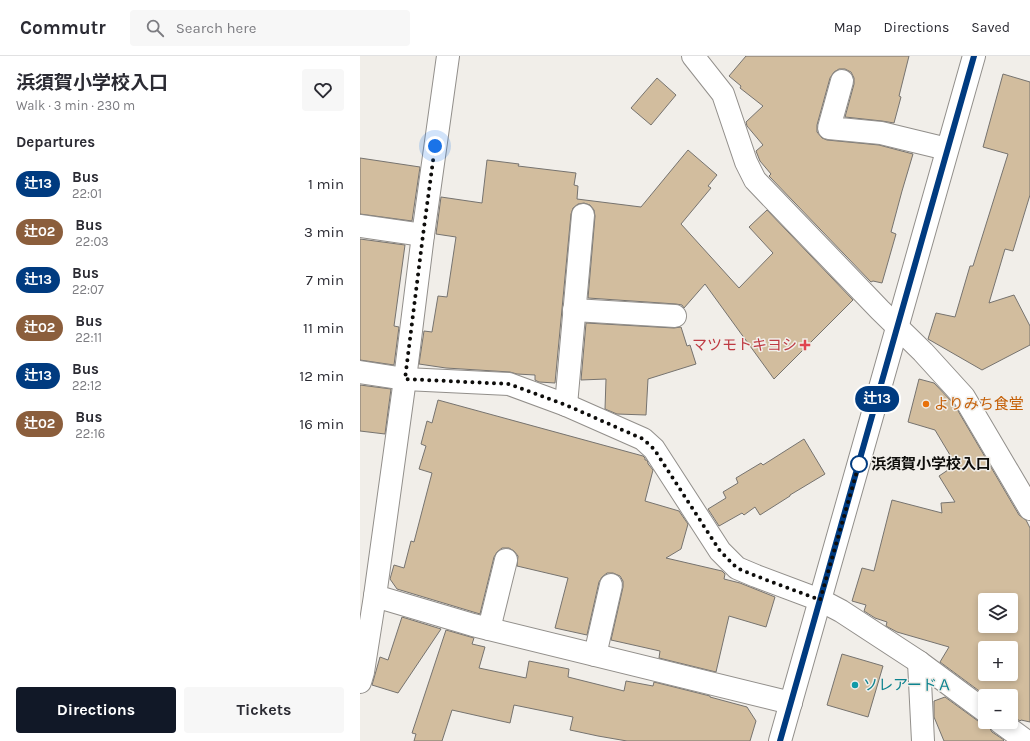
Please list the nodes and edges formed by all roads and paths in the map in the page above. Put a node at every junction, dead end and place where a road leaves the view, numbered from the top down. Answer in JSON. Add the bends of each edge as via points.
{"nodes":[{"id":1,"x":448,"y":56,"type":"edge"},
{"id":2,"x":692,"y":56,"type":"edge"},
{"id":3,"x":974,"y":56,"type":"edge"},
{"id":4,"x":842,"y":81,"type":"dead end"},
{"id":5,"x":948,"y":149,"type":"junction"},
{"id":6,"x":583,"y":215,"type":"dead end"},
{"id":7,"x":360,"y":226,"type":"edge"},
{"id":8,"x":423,"y":235,"type":"junction"},
{"id":9,"x":574,"y":310,"type":"junction"},
{"id":10,"x":675,"y":316,"type":"dead end"},
{"id":11,"x":898,"y":327,"type":"junction"},
{"id":12,"x":360,"y":372,"type":"edge"},
{"id":13,"x":405,"y":379,"type":"junction"},
{"id":14,"x":566,"y":405,"type":"junction"},
{"id":15,"x":1030,"y":509,"type":"edge"},
{"id":16,"x":506,"y":560,"type":"dead end"},
{"id":17,"x":611,"y":585,"type":"dead end"},
{"id":18,"x":375,"y":596,"type":"junction"},
{"id":19,"x":820,"y":600,"type":"junction"},
{"id":20,"x":489,"y":629,"type":"junction"},
{"id":21,"x":595,"y":655,"type":"junction"},
{"id":22,"x":919,"y":662,"type":"junction"},
{"id":23,"x":360,"y":682,"type":"edge"},
{"id":24,"x":791,"y":703,"type":"junction"},
{"id":25,"x":978,"y":706,"type":"edge"},
{"id":26,"x":1010,"y":729,"type":"edge"},
{"id":27,"x":780,"y":741,"type":"edge"},
{"id":28,"x":923,"y":741,"type":"edge"},
{"id":29,"x":1026,"y":741,"type":"edge"}],
"edges":[{"from":1,"to":8,"type":"street"},
{"from":2,"to":11,"type":"street","via":[[723,94],[746,162],[755,180]]},
{"from":3,"to":5,"type":"street"},
{"from":4,"to":5,"type":"street","via":[[829,128],[882,133]]},
{"from":5,"to":11,"type":"street"},
{"from":6,"to":9,"type":"street"},
{"from":7,"to":8,"type":"street"},
{"from":8,"to":13,"type":"street"},
{"from":9,"to":10,"type":"street"},
{"from":9,"to":14,"type":"street"},
{"from":11,"to":15,"type":"street","via":[[964,397]]},
{"from":11,"to":19,"type":"street"},
{"from":12,"to":13,"type":"street"},
{"from":13,"to":14,"type":"street","via":[[509,384]]},
{"from":13,"to":18,"type":"street"},
{"from":14,"to":19,"type":"street","via":[[643,439],[654,449],[720,551],[737,568]]},
{"from":16,"to":20,"type":"street"},
{"from":17,"to":21,"type":"street"},
{"from":18,"to":20,"type":"street"},
{"from":18,"to":23,"type":"street"},
{"from":19,"to":22,"type":"street"},
{"from":19,"to":24,"type":"street"},
{"from":20,"to":21,"type":"street"},
{"from":21,"to":24,"type":"street"},
{"from":22,"to":25,"type":"street"},
{"from":22,"to":28,"type":"street"},
{"from":24,"to":27,"type":"street"},
{"from":26,"to":29,"type":"street"}]}
